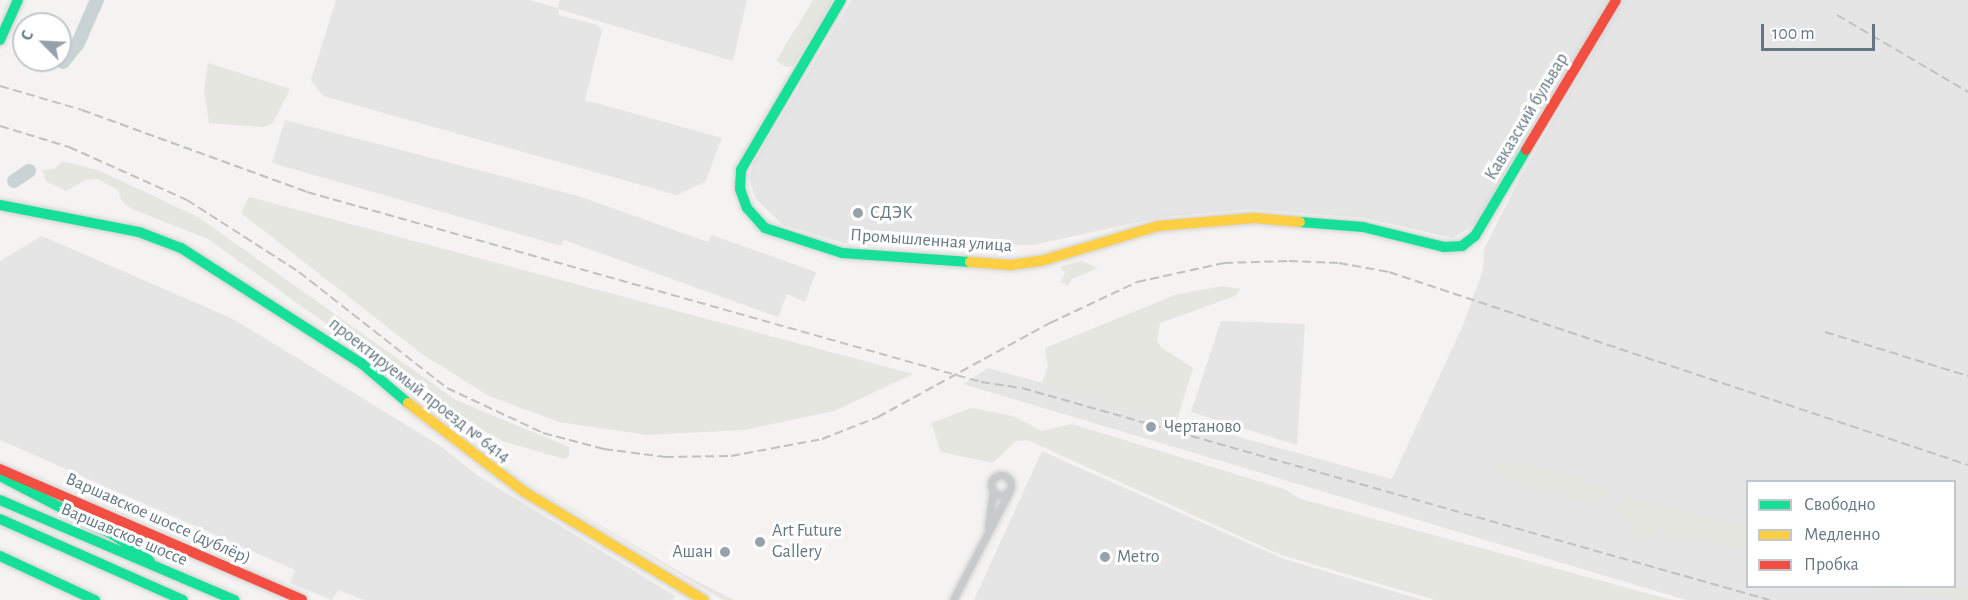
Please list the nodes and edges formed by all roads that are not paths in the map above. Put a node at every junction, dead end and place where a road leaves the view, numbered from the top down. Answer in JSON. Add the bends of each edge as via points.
{"nodes":[{"id":1,"x":18,"y":0,"type":"edge"},
{"id":2,"x":841,"y":0,"type":"edge"},
{"id":3,"x":1616,"y":0,"type":"edge"},
{"id":4,"x":0,"y":40,"type":"edge"},
{"id":5,"x":0,"y":204,"type":"edge"},
{"id":6,"x":1462,"y":246,"type":"joint"},
{"id":7,"x":0,"y":469,"type":"edge"},
{"id":8,"x":0,"y":475,"type":"edge"},
{"id":9,"x":993,"y":491,"type":"junction"},
{"id":10,"x":1009,"y":492,"type":"junction"},
{"id":11,"x":0,"y":500,"type":"edge"},
{"id":12,"x":0,"y":519,"type":"edge"},
{"id":13,"x":987,"y":535,"type":"junction"},
{"id":14,"x":0,"y":556,"type":"edge"},
{"id":15,"x":160,"y":568,"type":"junction"},
{"id":16,"x":95,"y":600,"type":"edge"},
{"id":17,"x":183,"y":600,"type":"edge"},
{"id":18,"x":235,"y":600,"type":"edge"},
{"id":19,"x":302,"y":600,"type":"edge"},
{"id":20,"x":704,"y":600,"type":"edge"},
{"id":21,"x":953,"y":600,"type":"edge"}],
"edges":[{"from":1,"to":4,"type":"main road"},
{"from":2,"to":6,"type":"main road","name":"Промышленная улица","via":[[741,170],[740,189],[747,208],[757,222],[779,234],[855,255],[1011,265],[1041,261],[1158,226],[1254,218],[1363,227],[1444,247]]},
{"from":3,"to":6,"type":"main road","name":"Кавказский бульвар","via":[[1475,236]]},
{"from":5,"to":20,"type":"main road","name":"проектируемый проезд № 6414","via":[[139,232],[181,248],[219,269],[361,363],[445,434],[523,491]]},
{"from":7,"to":19,"type":"main road","name":"Варшавское шоссе (дублёр)"},
{"from":8,"to":15,"type":"main road","via":[[114,536]]},
{"from":9,"to":10,"type":"street","via":[[999,495]]},
{"from":9,"to":10,"type":"street","via":[[992,481],[1002,475],[1010,480]]},
{"from":9,"to":13,"type":"street"},
{"from":10,"to":13,"type":"street"},
{"from":11,"to":15,"type":"main road","name":"Варшавское шоссе"},
{"from":12,"to":17,"type":"main road","name":"Варшавское шоссе"},
{"from":13,"to":21,"type":"street"},
{"from":14,"to":16,"type":"main road"},
{"from":15,"to":18,"type":"main road","name":"Варшавское шоссе"}]}
